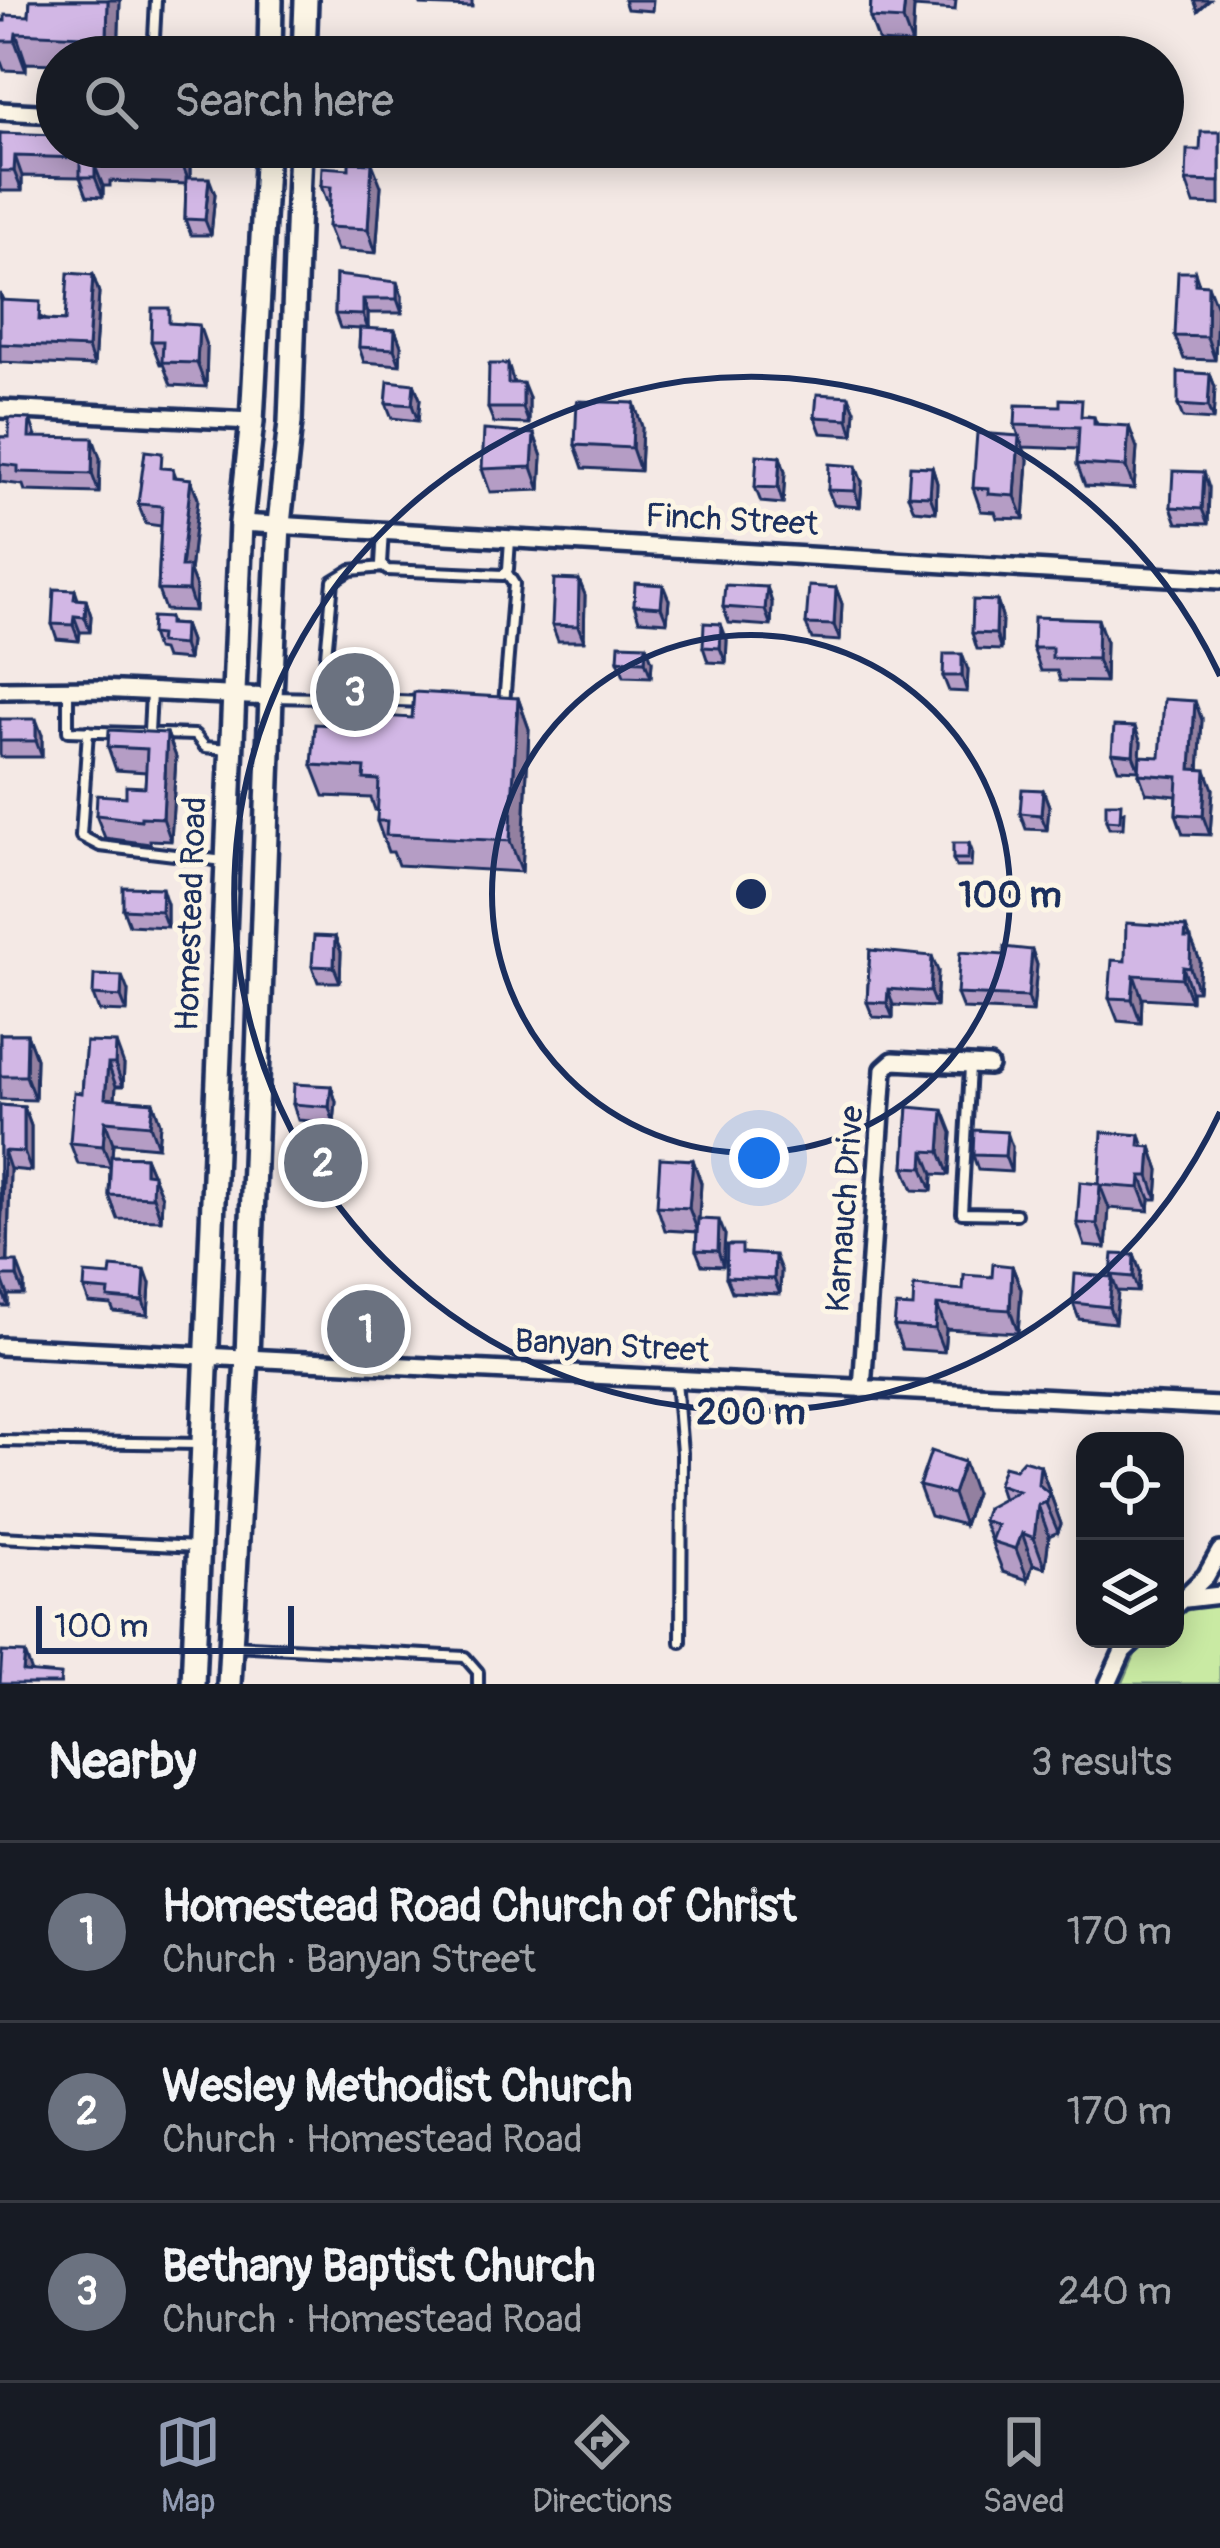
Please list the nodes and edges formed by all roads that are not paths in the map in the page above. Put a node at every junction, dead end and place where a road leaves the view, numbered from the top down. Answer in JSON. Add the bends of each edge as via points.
{"nodes":[{"id":1,"x":156,"y":0,"type":"edge"},
{"id":2,"x":271,"y":0,"type":"edge"},
{"id":3,"x":306,"y":0,"type":"edge"},
{"id":4,"x":154,"y":36,"type":"edge"},
{"id":5,"x":270,"y":36,"type":"edge"},
{"id":6,"x":305,"y":36,"type":"edge"},
{"id":7,"x":0,"y":111,"type":"edge"},
{"id":8,"x":36,"y":112,"type":"edge"},
{"id":9,"x":266,"y":168,"type":"edge"},
{"id":10,"x":299,"y":168,"type":"edge"},
{"id":11,"x":0,"y":409,"type":"edge"},
{"id":12,"x":252,"y":421,"type":"junction"},
{"id":13,"x":241,"y":523,"type":"junction"},
{"id":14,"x":279,"y":524,"type":"junction"},
{"id":15,"x":383,"y":529,"type":"junction"},
{"id":16,"x":510,"y":537,"type":"junction"},
{"id":17,"x":383,"y":567,"type":"junction"},
{"id":18,"x":507,"y":573,"type":"junction"},
{"id":19,"x":1220,"y":580,"type":"edge"},
{"id":20,"x":68,"y":688,"type":"junction"},
{"id":21,"x":0,"y":690,"type":"edge"},
{"id":22,"x":151,"y":691,"type":"junction"},
{"id":23,"x":233,"y":696,"type":"junction"},
{"id":24,"x":271,"y":697,"type":"junction"},
{"id":25,"x":322,"y":698,"type":"junction"},
{"id":26,"x":434,"y":702,"type":"edge"},
{"id":27,"x":502,"y":705,"type":"edge"},
{"id":28,"x":88,"y":731,"type":"junction"},
{"id":29,"x":149,"y":732,"type":"junction"},
{"id":30,"x":230,"y":749,"type":"junction"},
{"id":31,"x":264,"y":857,"type":"junction"},
{"id":32,"x":226,"y":859,"type":"junction"},
{"id":33,"x":970,"y":1065,"type":"junction"},
{"id":34,"x":989,"y":1066,"type":"dead end"},
{"id":35,"x":217,"y":1076,"type":"junction"},
{"id":36,"x":256,"y":1079,"type":"junction"},
{"id":37,"x":1016,"y":1214,"type":"dead end"},
{"id":38,"x":0,"y":1346,"type":"edge"},
{"id":39,"x":206,"y":1354,"type":"junction"},
{"id":40,"x":247,"y":1357,"type":"junction"},
{"id":41,"x":676,"y":1379,"type":"junction"},
{"id":42,"x":862,"y":1389,"type":"junction"},
{"id":43,"x":1220,"y":1406,"type":"edge"},
{"id":44,"x":0,"y":1441,"type":"edge"},
{"id":45,"x":202,"y":1444,"type":"junction"},
{"id":46,"x":0,"y":1537,"type":"edge"},
{"id":47,"x":199,"y":1547,"type":"junction"},
{"id":48,"x":1220,"y":1551,"type":"edge"},
{"id":49,"x":1220,"y":1595,"type":"edge"},
{"id":50,"x":1184,"y":1598,"type":"edge"},
{"id":51,"x":1184,"y":1601,"type":"edge"},
{"id":52,"x":681,"y":1642,"type":"dead end"},
{"id":53,"x":231,"y":1645,"type":"junction"},
{"id":54,"x":1126,"y":1648,"type":"edge"},
{"id":55,"x":194,"y":1684,"type":"edge"},
{"id":56,"x":229,"y":1684,"type":"edge"},
{"id":57,"x":478,"y":1684,"type":"edge"},
{"id":58,"x":1108,"y":1684,"type":"edge"}],
"edges":[{"from":1,"to":4,"type":"lane"},
{"from":2,"to":5,"type":"main road"},
{"from":3,"to":6,"type":"main road"},
{"from":7,"to":8,"type":"street"},
{"from":9,"to":12,"type":"main road","name":"Homestead Road"},
{"from":10,"to":14,"type":"main road"},
{"from":11,"to":12,"type":"street"},
{"from":12,"to":13,"type":"main road","name":"Homestead Road"},
{"from":13,"to":14,"type":"street","name":"Finch Street"},
{"from":13,"to":23,"type":"main road","name":"Homestead Road"},
{"from":14,"to":15,"type":"street","name":"Finch Street"},
{"from":14,"to":24,"type":"main road"},
{"from":15,"to":16,"type":"street","name":"Finch Street"},
{"from":15,"to":17,"type":"lane"},
{"from":16,"to":18,"type":"lane"},
{"from":16,"to":19,"type":"street","name":"Finch Street"},
{"from":17,"to":18,"type":"lane"},
{"from":17,"to":25,"type":"lane","via":[[333,580]]},
{"from":18,"to":27,"type":"lane","via":[[514,584]]},
{"from":20,"to":21,"type":"street"},
{"from":20,"to":22,"type":"street"},
{"from":20,"to":28,"type":"lane","via":[[68,731]]},
{"from":22,"to":23,"type":"street"},
{"from":22,"to":29,"type":"lane"},
{"from":23,"to":24,"type":"street"},
{"from":23,"to":30,"type":"main road","name":"Homestead Road"},
{"from":24,"to":25,"type":"lane"},
{"from":24,"to":31,"type":"main road"},
{"from":25,"to":26,"type":"lane"},
{"from":28,"to":29,"type":"lane"},
{"from":28,"to":32,"type":"lane","via":[[81,836],[100,846]]},
{"from":29,"to":30,"type":"lane","via":[[195,735],[205,747]]},
{"from":30,"to":32,"type":"main road","name":"Homestead Road"},
{"from":31,"to":32,"type":"main road"},
{"from":31,"to":36,"type":"main road"},
{"from":32,"to":35,"type":"main road","name":"Homestead Road"},
{"from":33,"to":34,"type":"street","name":"Karnauch Drive"},
{"from":33,"to":37,"type":"lane","via":[[962,1213]]},
{"from":33,"to":42,"type":"street","name":"Karnauch Drive","via":[[893,1061],[884,1069]]},
{"from":35,"to":36,"type":"main road"},
{"from":35,"to":39,"type":"main road","name":"Homestead Road"},
{"from":36,"to":40,"type":"main road"},
{"from":38,"to":39,"type":"street","name":"Banyan Street"},
{"from":39,"to":40,"type":"street","name":"Banyan Street"},
{"from":39,"to":45,"type":"main road","name":"Homestead Road"},
{"from":40,"to":41,"type":"street","name":"Banyan Street"},
{"from":40,"to":53,"type":"main road"},
{"from":41,"to":42,"type":"street","name":"Banyan Street"},
{"from":41,"to":52,"type":"lane"},
{"from":42,"to":43,"type":"street","name":"Banyan Street"},
{"from":44,"to":45,"type":"lane"},
{"from":45,"to":47,"type":"main road","name":"Homestead Road"},
{"from":46,"to":47,"type":"lane"},
{"from":47,"to":55,"type":"main road","name":"Homestead Road"},
{"from":48,"to":50,"type":"street"},
{"from":49,"to":51,"type":"street"},
{"from":53,"to":56,"type":"main road"},
{"from":53,"to":57,"type":"lane","via":[[466,1658]]},
{"from":54,"to":58,"type":"street"}]}
